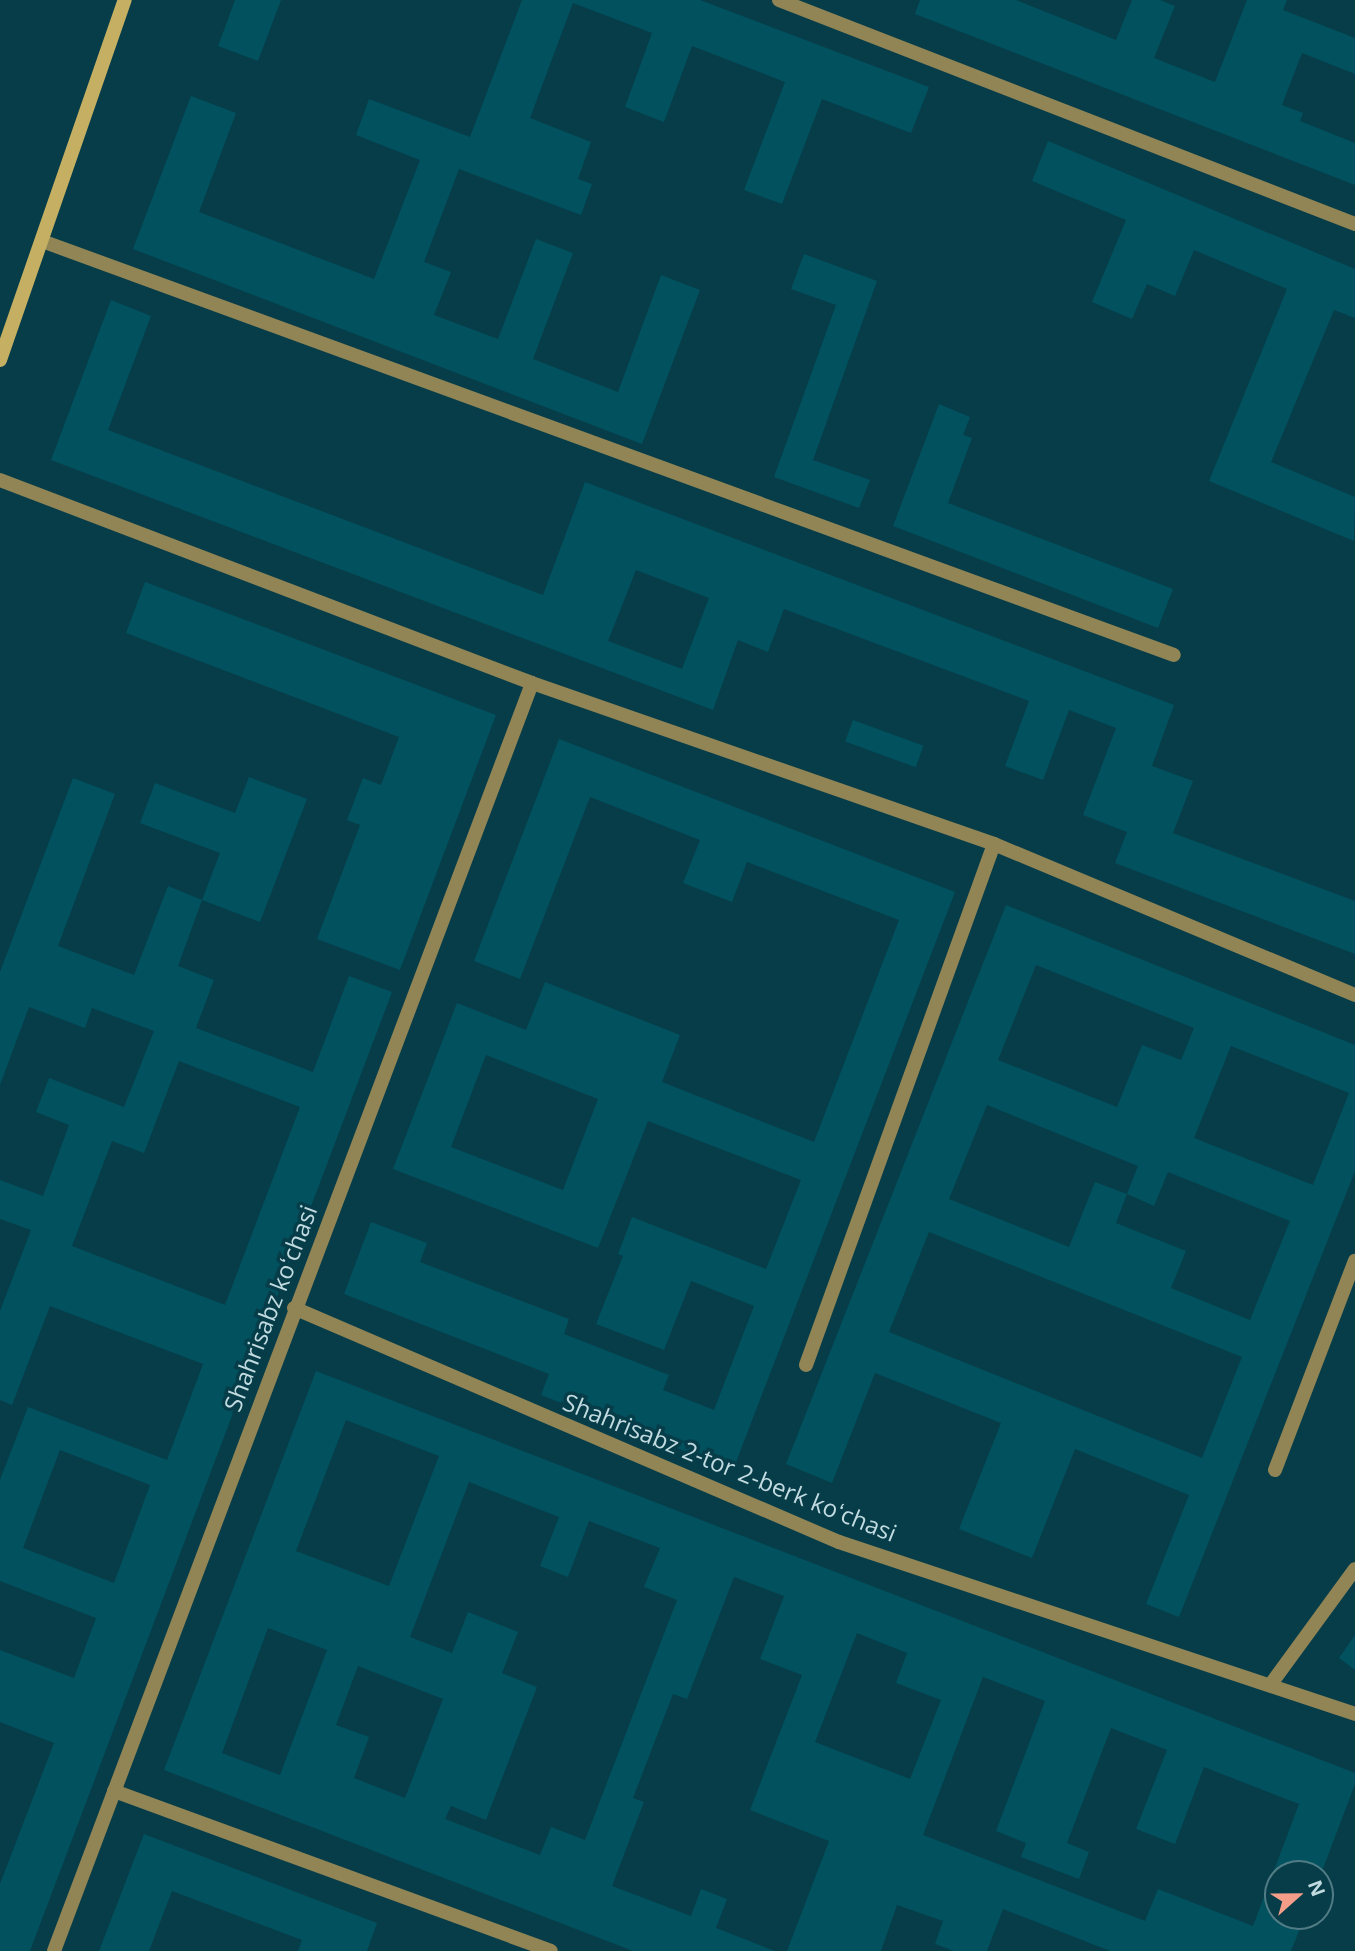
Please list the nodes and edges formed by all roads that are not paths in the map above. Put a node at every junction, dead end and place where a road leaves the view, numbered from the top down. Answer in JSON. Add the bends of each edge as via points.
{"nodes":[{"id":1,"x":125,"y":0,"type":"edge"},
{"id":2,"x":779,"y":0,"type":"edge"},
{"id":3,"x":1355,"y":224,"type":"edge"},
{"id":4,"x":42,"y":242,"type":"junction"},
{"id":5,"x":0,"y":360,"type":"edge"},
{"id":6,"x":0,"y":480,"type":"edge"},
{"id":7,"x":1174,"y":655,"type":"dead end"},
{"id":8,"x":531,"y":683,"type":"junction"},
{"id":9,"x":994,"y":844,"type":"junction"},
{"id":10,"x":1355,"y":995,"type":"edge"},
{"id":11,"x":1355,"y":1261,"type":"edge"},
{"id":12,"x":294,"y":1308,"type":"junction"},
{"id":13,"x":806,"y":1365,"type":"dead end"},
{"id":14,"x":1275,"y":1470,"type":"dead end"},
{"id":15,"x":1355,"y":1569,"type":"edge"},
{"id":16,"x":1272,"y":1684,"type":"junction"},
{"id":17,"x":1355,"y":1714,"type":"edge"},
{"id":18,"x":114,"y":1791,"type":"junction"},
{"id":19,"x":54,"y":1951,"type":"edge"},
{"id":20,"x":551,"y":1951,"type":"edge"}],
"edges":[{"from":1,"to":4,"type":"street"},
{"from":2,"to":3,"type":"street"},
{"from":4,"to":5,"type":"street"},
{"from":4,"to":7,"type":"street"},
{"from":6,"to":8,"type":"street"},
{"from":8,"to":9,"type":"street"},
{"from":8,"to":12,"type":"street","name":"Shahrisabz koʻchasi"},
{"from":9,"to":10,"type":"street"},
{"from":9,"to":13,"type":"street"},
{"from":11,"to":14,"type":"street"},
{"from":12,"to":16,"type":"street","name":"Shahrisabz 2-tor 2-berk koʻchasi","via":[[839,1542]]},
{"from":12,"to":18,"type":"street","name":"Shahrisabz koʻchasi"},
{"from":15,"to":16,"type":"street"},
{"from":16,"to":17,"type":"street","name":"Shahrisabz 2-tor 2-berk koʻchasi"},
{"from":18,"to":19,"type":"street","name":"Shahrisabz koʻchasi"},
{"from":18,"to":20,"type":"street"}]}
